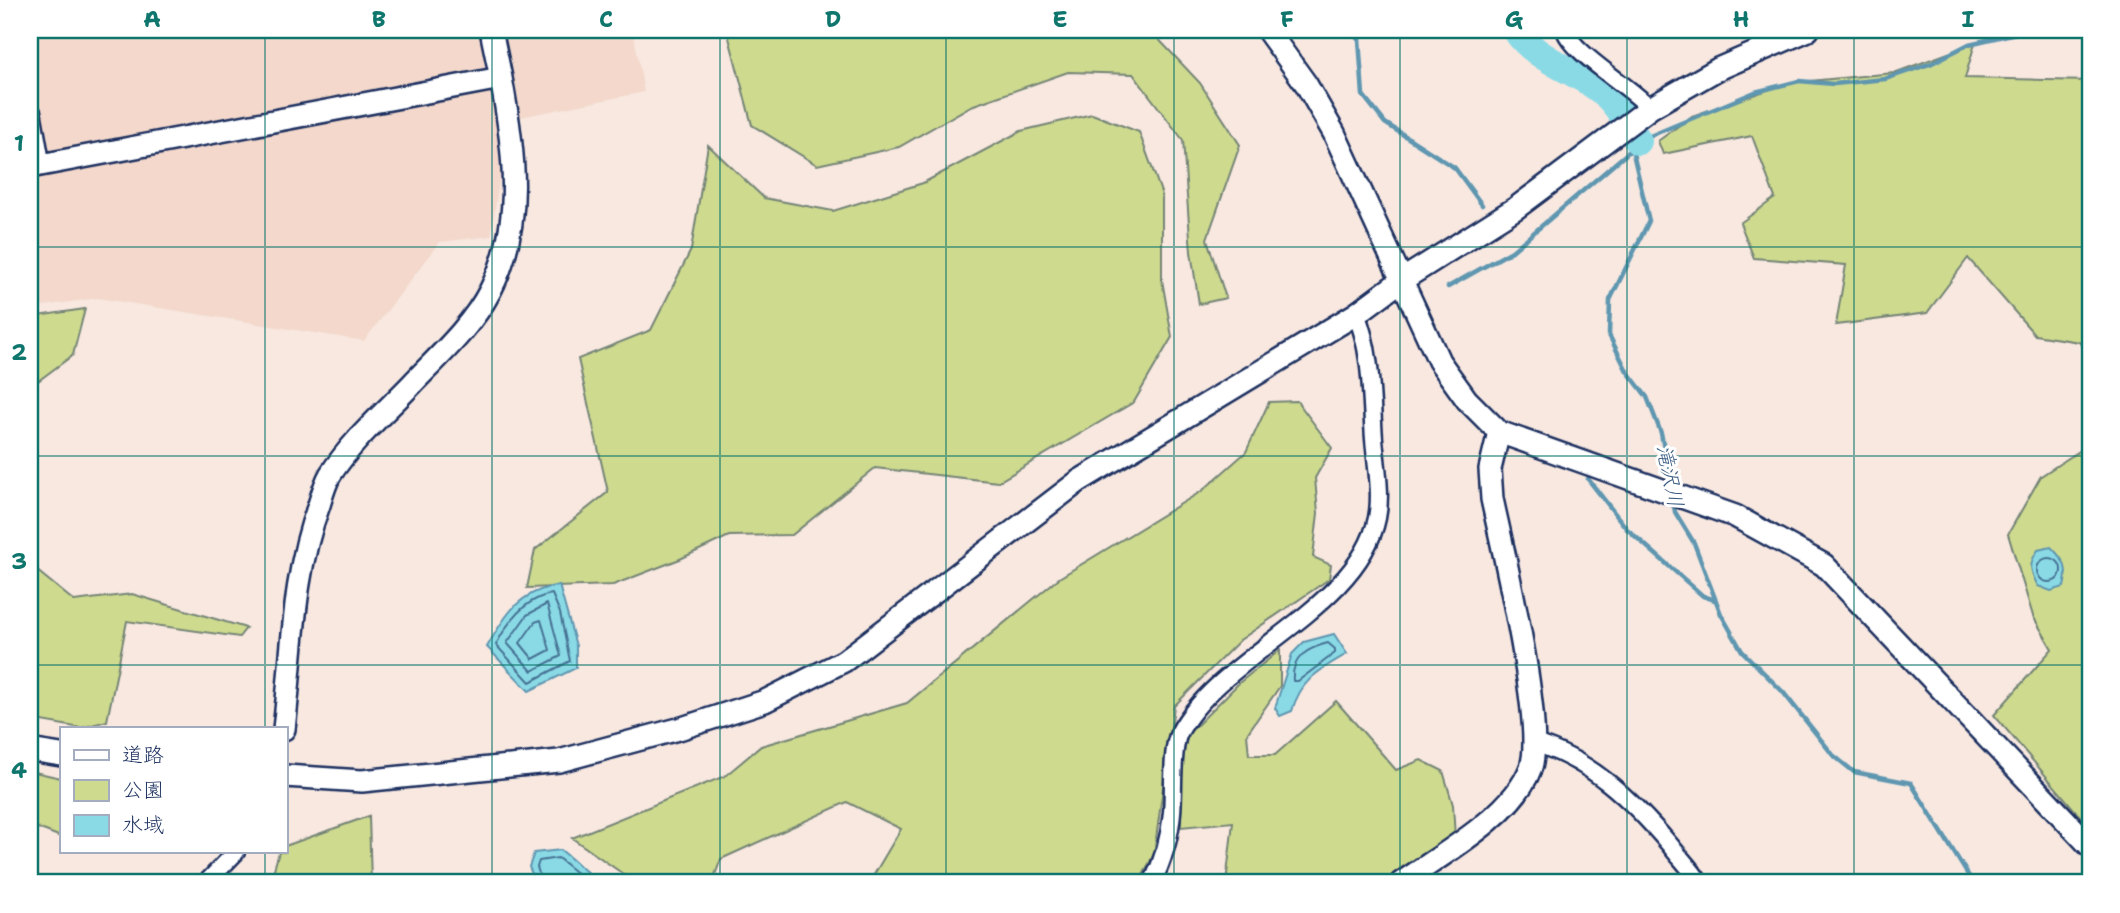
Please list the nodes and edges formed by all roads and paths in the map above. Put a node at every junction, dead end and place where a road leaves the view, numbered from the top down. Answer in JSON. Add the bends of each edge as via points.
{"nodes":[{"id":1,"x":491,"y":30,"type":"edge"},
{"id":2,"x":1267,"y":30,"type":"edge"},
{"id":3,"x":1565,"y":30,"type":"edge"},
{"id":4,"x":1808,"y":30,"type":"edge"},
{"id":5,"x":501,"y":78,"type":"junction"},
{"id":6,"x":1650,"y":108,"type":"junction"},
{"id":7,"x":30,"y":114,"type":"edge"},
{"id":8,"x":35,"y":166,"type":"edge"},
{"id":9,"x":1402,"y":280,"type":"junction"},
{"id":10,"x":1356,"y":314,"type":"junction"},
{"id":11,"x":1499,"y":432,"type":"junction"},
{"id":12,"x":284,"y":727,"type":"edge"},
{"id":13,"x":1534,"y":743,"type":"junction"},
{"id":14,"x":30,"y":750,"type":"edge"},
{"id":15,"x":60,"y":755,"type":"edge"},
{"id":16,"x":287,"y":776,"type":"edge"},
{"id":17,"x":2090,"y":846,"type":"edge"},
{"id":18,"x":235,"y":853,"type":"edge"},
{"id":19,"x":206,"y":883,"type":"edge"},
{"id":20,"x":1152,"y":883,"type":"edge"},
{"id":21,"x":1401,"y":883,"type":"edge"},
{"id":22,"x":1700,"y":883,"type":"edge"}],
"edges":[{"from":1,"to":5,"type":"street"},
{"from":2,"to":9,"type":"street","via":[[1334,133]]},
{"from":3,"to":6,"type":"street","via":[[1584,55],[1634,90]]},
{"from":4,"to":6,"type":"street","via":[[1718,69]]},
{"from":5,"to":8,"type":"street"},
{"from":5,"to":12,"type":"street","via":[[514,149],[506,247],[490,291],[470,320],[353,445],[329,477],[298,576]]},
{"from":6,"to":9,"type":"street","via":[[1516,208]]},
{"from":7,"to":8,"type":"street"},
{"from":9,"to":10,"type":"street"},
{"from":9,"to":11,"type":"street","via":[[1439,361],[1467,400]]},
{"from":10,"to":16,"type":"street","via":[[1079,481],[844,661],[765,701],[559,761],[362,781]]},
{"from":10,"to":20,"type":"street","via":[[1364,332],[1373,414],[1375,526],[1359,559],[1331,591],[1200,703],[1177,736],[1172,815],[1163,860]]},
{"from":11,"to":13,"type":"street","via":[[1490,469],[1492,499],[1528,682]]},
{"from":11,"to":17,"type":"street","via":[[1735,516],[1824,565]]},
{"from":13,"to":21,"type":"street","via":[[1531,767],[1502,809]]},
{"from":13,"to":22,"type":"street","via":[[1554,749],[1612,783],[1644,814]]},
{"from":14,"to":15,"type":"street"},
{"from":18,"to":19,"type":"street"}]}
